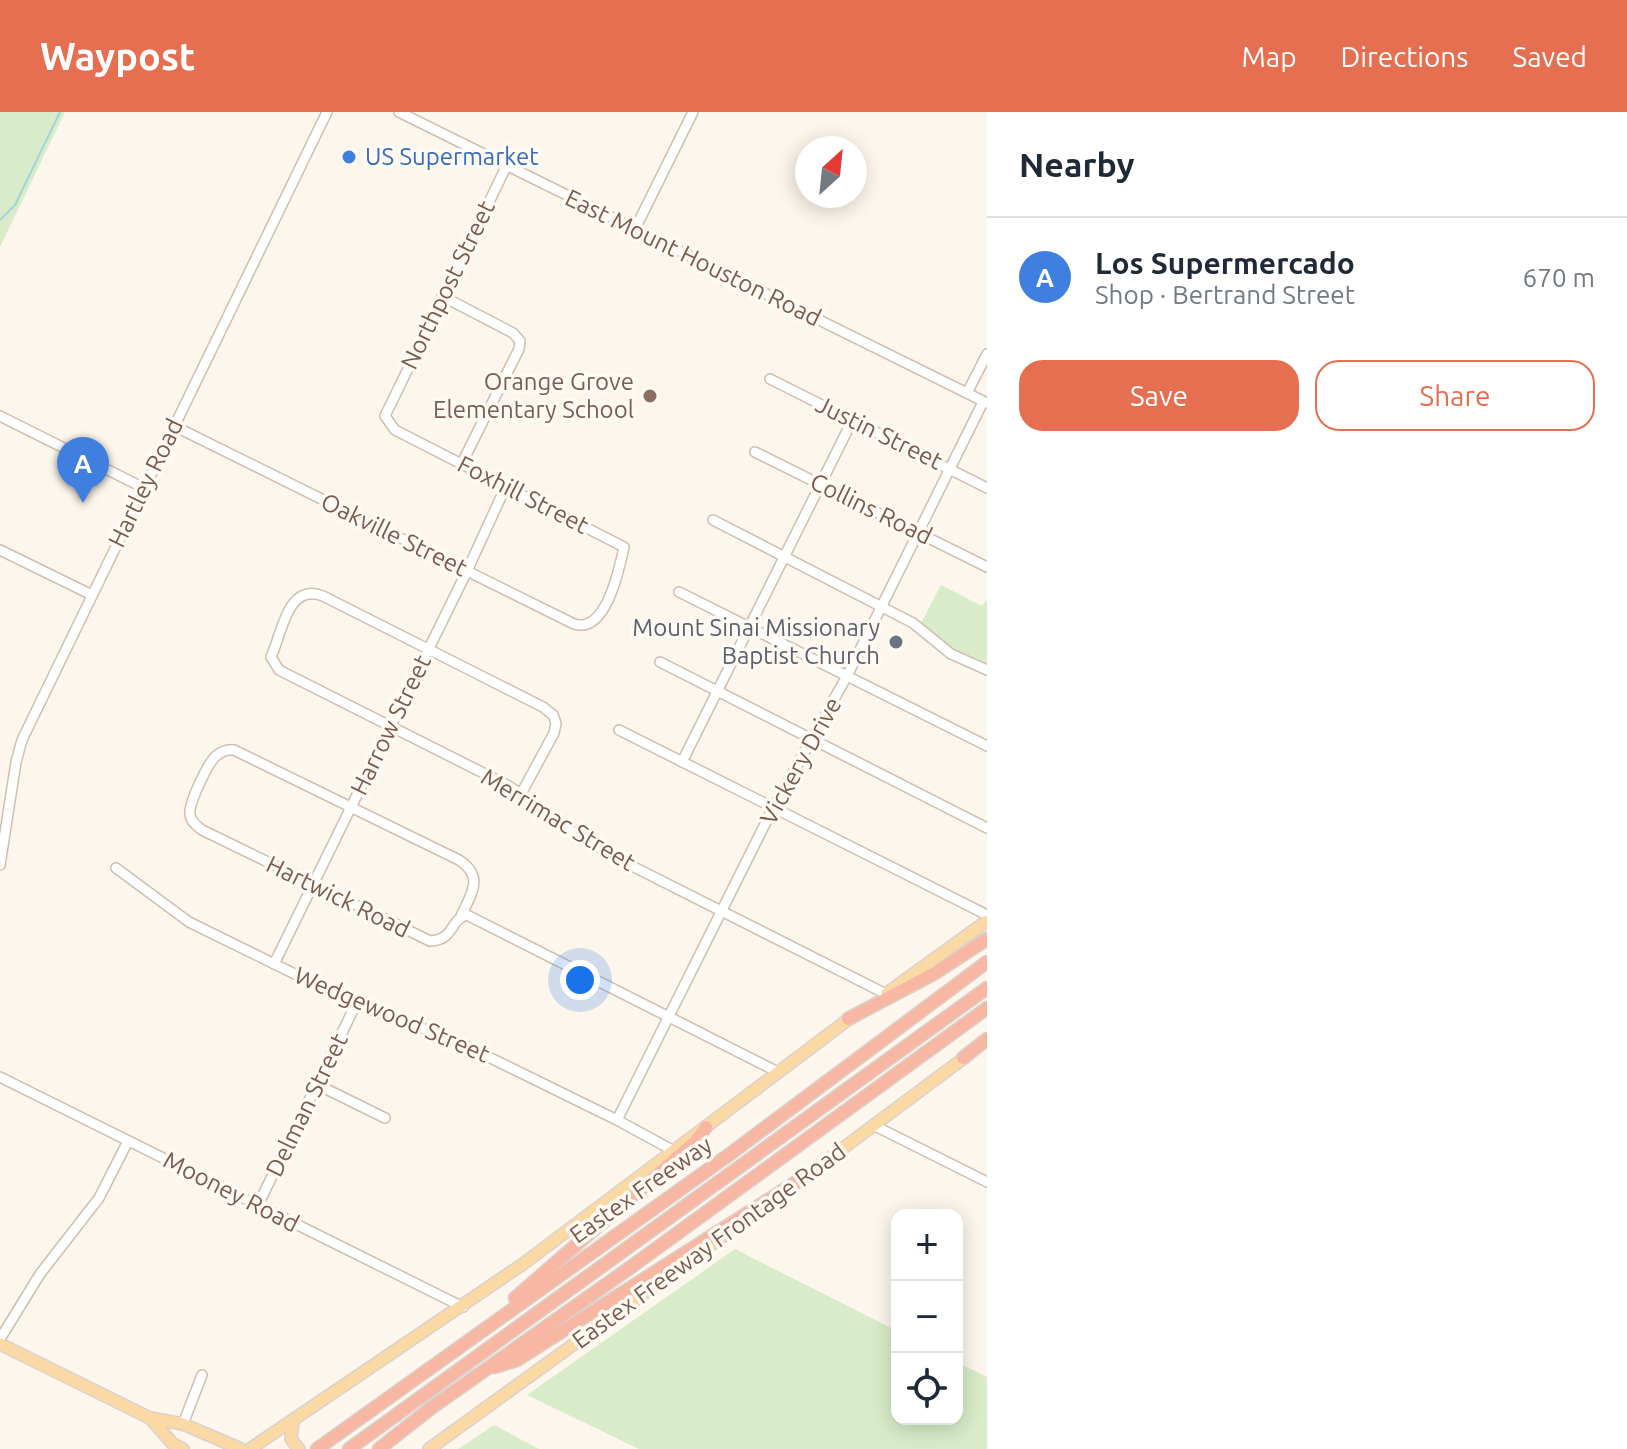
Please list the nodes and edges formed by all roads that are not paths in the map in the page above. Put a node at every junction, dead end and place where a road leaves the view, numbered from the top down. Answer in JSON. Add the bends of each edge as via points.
{"nodes":[{"id":1,"x":327,"y":112,"type":"edge"},
{"id":2,"x":399,"y":112,"type":"edge"},
{"id":3,"x":693,"y":112,"type":"edge"},
{"id":4,"x":507,"y":165,"type":"junction"},
{"id":5,"x":635,"y":229,"type":"junction"},
{"id":6,"x":442,"y":296,"type":"junction"},
{"id":7,"x":987,"y":354,"type":"edge"},
{"id":8,"x":770,"y":379,"type":"dead end"},
{"id":9,"x":967,"y":393,"type":"junction"},
{"id":10,"x":985,"y":402,"type":"edge"},
{"id":11,"x":389,"y":405,"type":"joint"},
{"id":12,"x":0,"y":416,"type":"edge"},
{"id":13,"x":853,"y":419,"type":"junction"},
{"id":14,"x":174,"y":426,"type":"junction"},
{"id":15,"x":755,"y":452,"type":"dead end"},
{"id":16,"x":462,"y":463,"type":"junction"},
{"id":17,"x":950,"y":468,"type":"junction"},
{"id":18,"x":820,"y":484,"type":"junction"},
{"id":19,"x":506,"y":486,"type":"junction"},
{"id":20,"x":144,"y":488,"type":"junction"},
{"id":21,"x":987,"y":488,"type":"edge"},
{"id":22,"x":713,"y":520,"type":"dead end"},
{"id":23,"x":918,"y":533,"type":"junction"},
{"id":24,"x":0,"y":550,"type":"edge"},
{"id":25,"x":784,"y":556,"type":"junction"},
{"id":26,"x":987,"y":567,"type":"edge"},
{"id":27,"x":467,"y":571,"type":"junction"},
{"id":28,"x":679,"y":592,"type":"dead end"},
{"id":29,"x":92,"y":595,"type":"junction"},
{"id":30,"x":606,"y":602,"type":"joint"},
{"id":31,"x":881,"y":606,"type":"junction"},
{"id":32,"x":749,"y":626,"type":"junction"},
{"id":33,"x":428,"y":650,"type":"junction"},
{"id":34,"x":660,"y":662,"type":"dead end"},
{"id":35,"x":987,"y":670,"type":"edge"},
{"id":36,"x":847,"y":676,"type":"junction"},
{"id":37,"x":717,"y":691,"type":"junction"},
{"id":38,"x":390,"y":726,"type":"junction"},
{"id":39,"x":619,"y":730,"type":"dead end"},
{"id":40,"x":814,"y":740,"type":"junction"},
{"id":41,"x":987,"y":746,"type":"edge"},
{"id":42,"x":682,"y":762,"type":"junction"},
{"id":43,"x":521,"y":794,"type":"junction"},
{"id":44,"x":351,"y":806,"type":"junction"},
{"id":45,"x":773,"y":808,"type":"junction"},
{"id":46,"x":987,"y":828,"type":"edge"},
{"id":47,"x":0,"y":865,"type":"edge"},
{"id":48,"x":116,"y":868,"type":"dead end"},
{"id":49,"x":312,"y":884,"type":"junction"},
{"id":50,"x":722,"y":911,"type":"junction"},
{"id":51,"x":461,"y":916,"type":"junction"},
{"id":52,"x":987,"y":918,"type":"edge"},
{"id":53,"x":987,"y":939,"type":"edge"},
{"id":54,"x":987,"y":962,"type":"edge"},
{"id":55,"x":274,"y":964,"type":"junction"},
{"id":56,"x":987,"y":988,"type":"edge"},
{"id":57,"x":886,"y":994,"type":"junction"},
{"id":58,"x":356,"y":1004,"type":"junction"},
{"id":59,"x":987,"y":1008,"type":"edge"},
{"id":60,"x":669,"y":1015,"type":"junction"},
{"id":61,"x":848,"y":1019,"type":"junction"},
{"id":62,"x":987,"y":1040,"type":"edge"},
{"id":63,"x":963,"y":1058,"type":"joint"},
{"id":64,"x":778,"y":1072,"type":"junction"},
{"id":65,"x":0,"y":1077,"type":"edge"},
{"id":66,"x":318,"y":1085,"type":"junction"},
{"id":67,"x":385,"y":1118,"type":"dead end"},
{"id":68,"x":617,"y":1120,"type":"junction"},
{"id":69,"x":875,"y":1126,"type":"junction"},
{"id":70,"x":706,"y":1127,"type":"junction"},
{"id":71,"x":128,"y":1141,"type":"junction"},
{"id":72,"x":674,"y":1151,"type":"junction"},
{"id":73,"x":806,"y":1176,"type":"junction"},
{"id":74,"x":987,"y":1182,"type":"edge"},
{"id":75,"x":258,"y":1205,"type":"junction"},
{"id":76,"x":463,"y":1307,"type":"junction"},
{"id":77,"x":0,"y":1341,"type":"edge"},
{"id":78,"x":483,"y":1371,"type":"junction"},
{"id":79,"x":202,"y":1375,"type":"dead end"},
{"id":80,"x":420,"y":1377,"type":"junction"},
{"id":81,"x":150,"y":1418,"type":"junction"},
{"id":82,"x":293,"y":1420,"type":"junction"},
{"id":83,"x":183,"y":1424,"type":"junction"},
{"id":84,"x":321,"y":1446,"type":"edge"},
{"id":85,"x":181,"y":1448,"type":"edge"},
{"id":86,"x":241,"y":1449,"type":"edge"},
{"id":87,"x":250,"y":1449,"type":"edge"},
{"id":88,"x":299,"y":1449,"type":"edge"},
{"id":89,"x":349,"y":1449,"type":"edge"},
{"id":90,"x":379,"y":1449,"type":"edge"},
{"id":91,"x":429,"y":1449,"type":"edge"}],
"edges":[{"from":1,"to":14,"type":"street","name":"Hartley Road"},
{"from":2,"to":4,"type":"street","name":"East Mount Houston Road"},
{"from":3,"to":5,"type":"street"},
{"from":4,"to":5,"type":"street","name":"East Mount Houston Road"},
{"from":4,"to":6,"type":"street","name":"Northpost Street"},
{"from":5,"to":9,"type":"street","name":"East Mount Houston Road"},
{"from":6,"to":11,"type":"street","name":"Northpost Street"},
{"from":6,"to":16,"type":"street","via":[[520,341]]},
{"from":7,"to":9,"type":"street"},
{"from":8,"to":13,"type":"street","name":"Justin Street"},
{"from":9,"to":10,"type":"street","name":"East Mount Houston Road"},
{"from":10,"to":17,"type":"street","name":"Vickery Drive"},
{"from":11,"to":16,"type":"street","name":"Foxhill Street","via":[[385,416],[395,430]]},
{"from":12,"to":20,"type":"street"},
{"from":13,"to":17,"type":"street","name":"Justin Street"},
{"from":13,"to":18,"type":"street"},
{"from":14,"to":20,"type":"street","name":"Hartley Road"},
{"from":14,"to":27,"type":"street","name":"Oakville Street"},
{"from":15,"to":18,"type":"street","name":"Collins Road"},
{"from":16,"to":19,"type":"street","name":"Foxhill Street"},
{"from":17,"to":21,"type":"street","name":"Justin Street"},
{"from":17,"to":23,"type":"street","name":"Vickery Drive"},
{"from":18,"to":23,"type":"street","name":"Collins Road"},
{"from":18,"to":25,"type":"street"},
{"from":19,"to":27,"type":"street","name":"Harrow Street"},
{"from":19,"to":30,"type":"street","name":"Foxhill Street","via":[[624,547]]},
{"from":20,"to":29,"type":"street","name":"Hartley Road"},
{"from":22,"to":25,"type":"street"},
{"from":23,"to":26,"type":"street","name":"Collins Road"},
{"from":23,"to":31,"type":"street","name":"Vickery Drive"},
{"from":24,"to":29,"type":"street"},
{"from":25,"to":31,"type":"street"},
{"from":25,"to":32,"type":"street"},
{"from":27,"to":30,"type":"street","name":"Oakville Street","via":[[580,626],[596,619]]},
{"from":27,"to":33,"type":"street","name":"Harrow Street"},
{"from":28,"to":32,"type":"street"},
{"from":29,"to":47,"type":"street","name":"Hartley Road","via":[[18,750]]},
{"from":31,"to":35,"type":"street","via":[[913,623],[951,654]]},
{"from":31,"to":36,"type":"street","name":"Vickery Drive"},
{"from":32,"to":36,"type":"street"},
{"from":32,"to":37,"type":"street"},
{"from":33,"to":38,"type":"street","name":"Harrow Street"},
{"from":33,"to":38,"type":"street","name":"Merrimac Street","via":[[317,594],[296,599],[284,621],[273,664]]},
{"from":33,"to":43,"type":"street","via":[[553,715],[554,733]]},
{"from":34,"to":37,"type":"street"},
{"from":36,"to":40,"type":"street","name":"Vickery Drive"},
{"from":36,"to":41,"type":"street"},
{"from":37,"to":40,"type":"street"},
{"from":37,"to":42,"type":"street"},
{"from":38,"to":43,"type":"street","name":"Merrimac Street"},
{"from":38,"to":44,"type":"street","name":"Harrow Street"},
{"from":39,"to":42,"type":"street"},
{"from":40,"to":45,"type":"street","name":"Vickery Drive"},
{"from":40,"to":46,"type":"street"},
{"from":42,"to":45,"type":"street"},
{"from":43,"to":50,"type":"street","name":"Merrimac Street","via":[[533,808],[622,861]]},
{"from":44,"to":49,"type":"street","name":"Harrow Street"},
{"from":44,"to":49,"type":"street","name":"Hartwick Road","via":[[234,750],[218,754],[204,777],[192,801],[194,824]]},
{"from":44,"to":51,"type":"street","via":[[468,867],[474,888]]},
{"from":45,"to":50,"type":"street","name":"Vickery Drive"},
{"from":45,"to":52,"type":"street"},
{"from":48,"to":55,"type":"street","name":"Wedgewood Street","via":[[189,922]]},
{"from":49,"to":51,"type":"street","name":"Hartwick Road","via":[[430,941],[448,935]]},
{"from":49,"to":55,"type":"street","name":"Harrow Street"},
{"from":50,"to":57,"type":"street","name":"Merrimac Street"},
{"from":50,"to":60,"type":"street","name":"Vickery Drive"},
{"from":51,"to":60,"type":"street"},
{"from":52,"to":57,"type":"main road"},
{"from":53,"to":61,"type":"highway"},
{"from":54,"to":80,"type":"highway","name":"Eastex Freeway"},
{"from":55,"to":58,"type":"street","name":"Wedgewood Street"},
{"from":56,"to":89,"type":"highway"},
{"from":57,"to":61,"type":"main road"},
{"from":58,"to":66,"type":"street","name":"Delman Street"},
{"from":58,"to":68,"type":"street","name":"Wedgewood Street","via":[[452,1039]]},
{"from":59,"to":78,"type":"highway"},
{"from":60,"to":64,"type":"street"},
{"from":60,"to":68,"type":"street","name":"Vickery Drive"},
{"from":61,"to":64,"type":"main road"},
{"from":62,"to":63,"type":"highway"},
{"from":63,"to":69,"type":"main road","name":"Eastex Freeway Frontage Road"},
{"from":64,"to":70,"type":"main road"},
{"from":65,"to":71,"type":"street","name":"Mooney Road"},
{"from":66,"to":67,"type":"street"},
{"from":66,"to":75,"type":"street","name":"Delman Street"},
{"from":68,"to":72,"type":"street","name":"Wedgewood Street"},
{"from":69,"to":73,"type":"main road","name":"Eastex Freeway Frontage Road"},
{"from":69,"to":74,"type":"street"},
{"from":70,"to":72,"type":"main road"},
{"from":70,"to":80,"type":"highway","via":[[559,1261]]},
{"from":71,"to":75,"type":"street","name":"Mooney Road"},
{"from":71,"to":77,"type":"street","via":[[99,1198],[40,1274]]},
{"from":72,"to":76,"type":"main road"},
{"from":73,"to":78,"type":"highway","via":[[517,1360]]},
{"from":73,"to":91,"type":"main road","name":"Eastex Freeway Frontage Road"},
{"from":75,"to":76,"type":"street","name":"Mooney Road"},
{"from":76,"to":82,"type":"main road"},
{"from":77,"to":81,"type":"main road"},
{"from":78,"to":90,"type":"highway"},
{"from":79,"to":83,"type":"street"},
{"from":80,"to":84,"type":"highway","name":"Eastex Freeway"},
{"from":81,"to":83,"type":"main road"},
{"from":81,"to":85,"type":"main road"},
{"from":82,"to":87,"type":"main road"},
{"from":82,"to":88,"type":"main road","via":[[291,1439]]},
{"from":83,"to":86,"type":"main road"}]}
